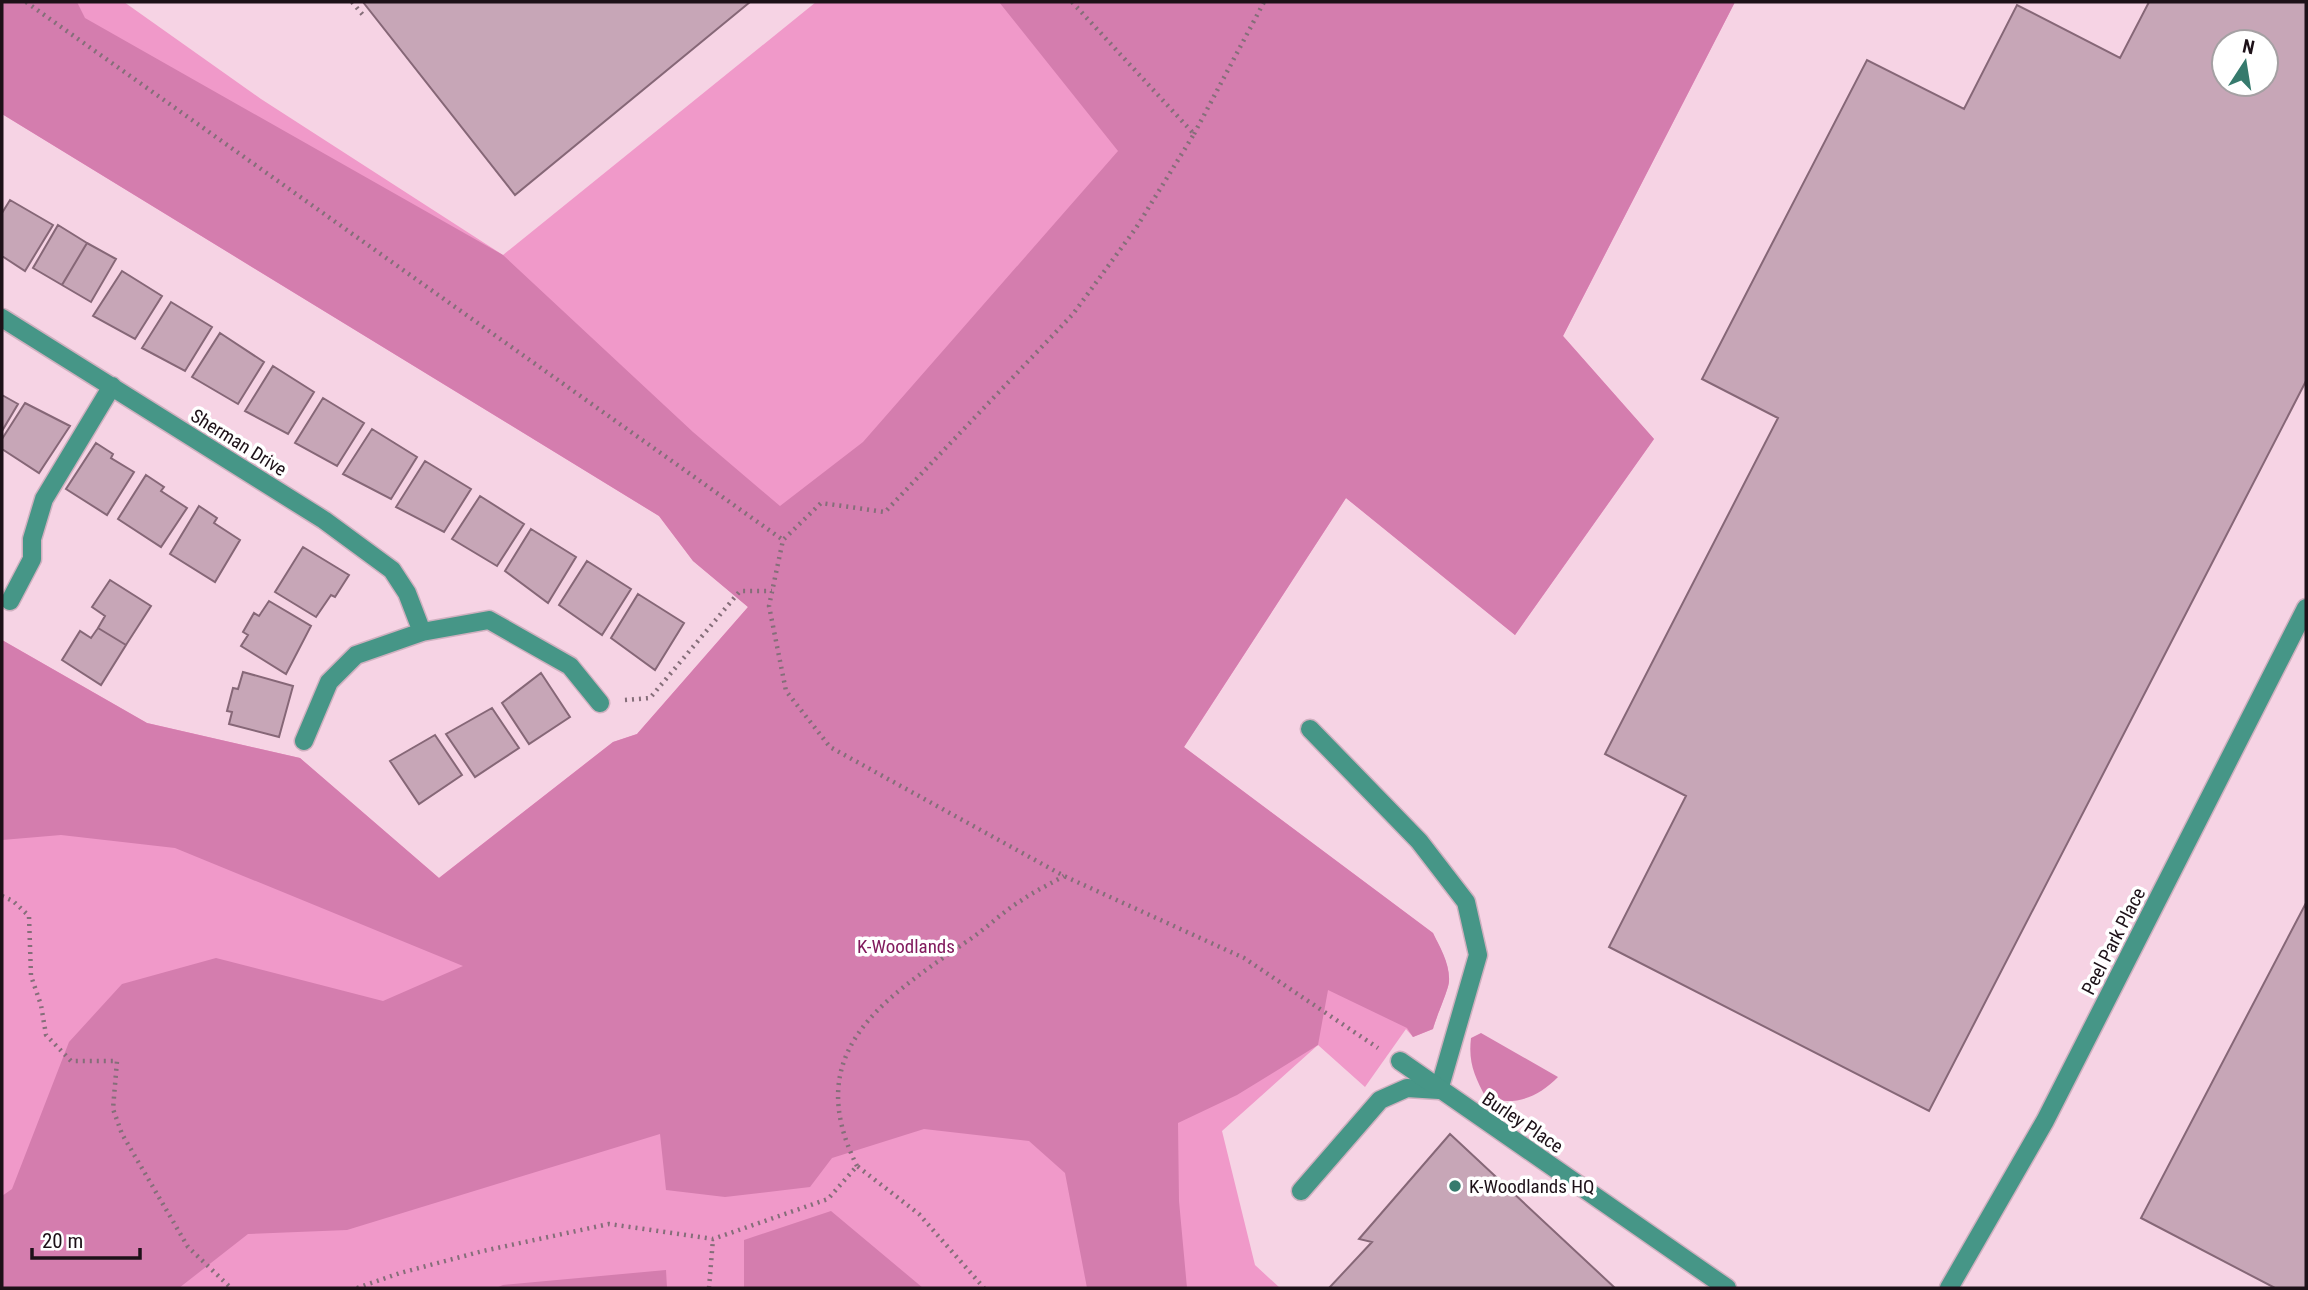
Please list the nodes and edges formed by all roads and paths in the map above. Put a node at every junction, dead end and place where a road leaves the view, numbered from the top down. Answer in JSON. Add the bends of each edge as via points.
{"nodes":[{"id":1,"x":26,"y":2,"type":"edge"},
{"id":2,"x":352,"y":2,"type":"edge"},
{"id":3,"x":1072,"y":2,"type":"edge"},
{"id":4,"x":1264,"y":2,"type":"edge"},
{"id":5,"x":363,"y":15,"type":"dead end"},
{"id":6,"x":1194,"y":134,"type":"junction"},
{"id":7,"x":2,"y":318,"type":"edge"},
{"id":8,"x":112,"y":386,"type":"junction"},
{"id":9,"x":783,"y":540,"type":"junction"},
{"id":10,"x":772,"y":591,"type":"junction"},
{"id":11,"x":10,"y":601,"type":"dead end"},
{"id":12,"x":2306,"y":608,"type":"edge"},
{"id":13,"x":422,"y":632,"type":"junction"},
{"id":14,"x":600,"y":703,"type":"joint"},
{"id":15,"x":1310,"y":729,"type":"dead end"},
{"id":16,"x":304,"y":741,"type":"dead end"},
{"id":17,"x":1064,"y":876,"type":"junction"},
{"id":18,"x":2,"y":896,"type":"edge"},
{"id":19,"x":1400,"y":1061,"type":"joint"},
{"id":20,"x":1439,"y":1090,"type":"junction"},
{"id":21,"x":857,"y":1166,"type":"junction"},
{"id":22,"x":1301,"y":1191,"type":"dead end"},
{"id":23,"x":713,"y":1239,"type":"junction"},
{"id":24,"x":231,"y":1288,"type":"edge"},
{"id":25,"x":357,"y":1288,"type":"edge"},
{"id":26,"x":709,"y":1288,"type":"edge"},
{"id":27,"x":984,"y":1288,"type":"edge"},
{"id":28,"x":1727,"y":1288,"type":"edge"},
{"id":29,"x":1949,"y":1288,"type":"edge"}],
"edges":[{"from":1,"to":9,"type":"path"},
{"from":2,"to":5,"type":"path"},
{"from":3,"to":6,"type":"path"},
{"from":4,"to":6,"type":"path"},
{"from":6,"to":9,"type":"path","via":[[1073,314],[885,512],[821,503]]},
{"from":7,"to":8,"type":"street","name":"Sherman Drive"},
{"from":8,"to":11,"type":"street","via":[[44,499],[32,539],[32,559]]},
{"from":8,"to":13,"type":"street","name":"Sherman Drive","via":[[324,520],[392,570]]},
{"from":9,"to":10,"type":"path"},
{"from":10,"to":14,"type":"path","via":[[740,591],[650,698]]},
{"from":10,"to":17,"type":"path","via":[[769,606],[786,691],[830,747]]},
{"from":12,"to":29,"type":"street","name":"Peel Park Place","via":[[2045,1121]]},
{"from":13,"to":14,"type":"street","via":[[489,620],[570,666]]},
{"from":13,"to":16,"type":"street","via":[[356,655],[329,682]]},
{"from":15,"to":20,"type":"street","via":[[1419,841],[1466,902],[1478,955]]},
{"from":17,"to":19,"type":"path","via":[[1244,958]]},
{"from":17,"to":21,"type":"path","via":[[1023,899],[893,992],[865,1024],[838,1080],[843,1138]]},
{"from":18,"to":24,"type":"path","via":[[29,916],[31,976],[46,1035],[71,1061],[117,1061],[113,1108],[122,1134],[188,1247]]},
{"from":19,"to":20,"type":"street","name":"Burley Place"},
{"from":20,"to":22,"type":"street","via":[[1407,1088],[1380,1100]]},
{"from":20,"to":28,"type":"street","name":"Burley Place"},
{"from":21,"to":23,"type":"path","via":[[828,1199]]},
{"from":21,"to":27,"type":"path","via":[[919,1214]]},
{"from":23,"to":25,"type":"path","via":[[609,1224],[483,1251]]},
{"from":23,"to":26,"type":"path"}]}
